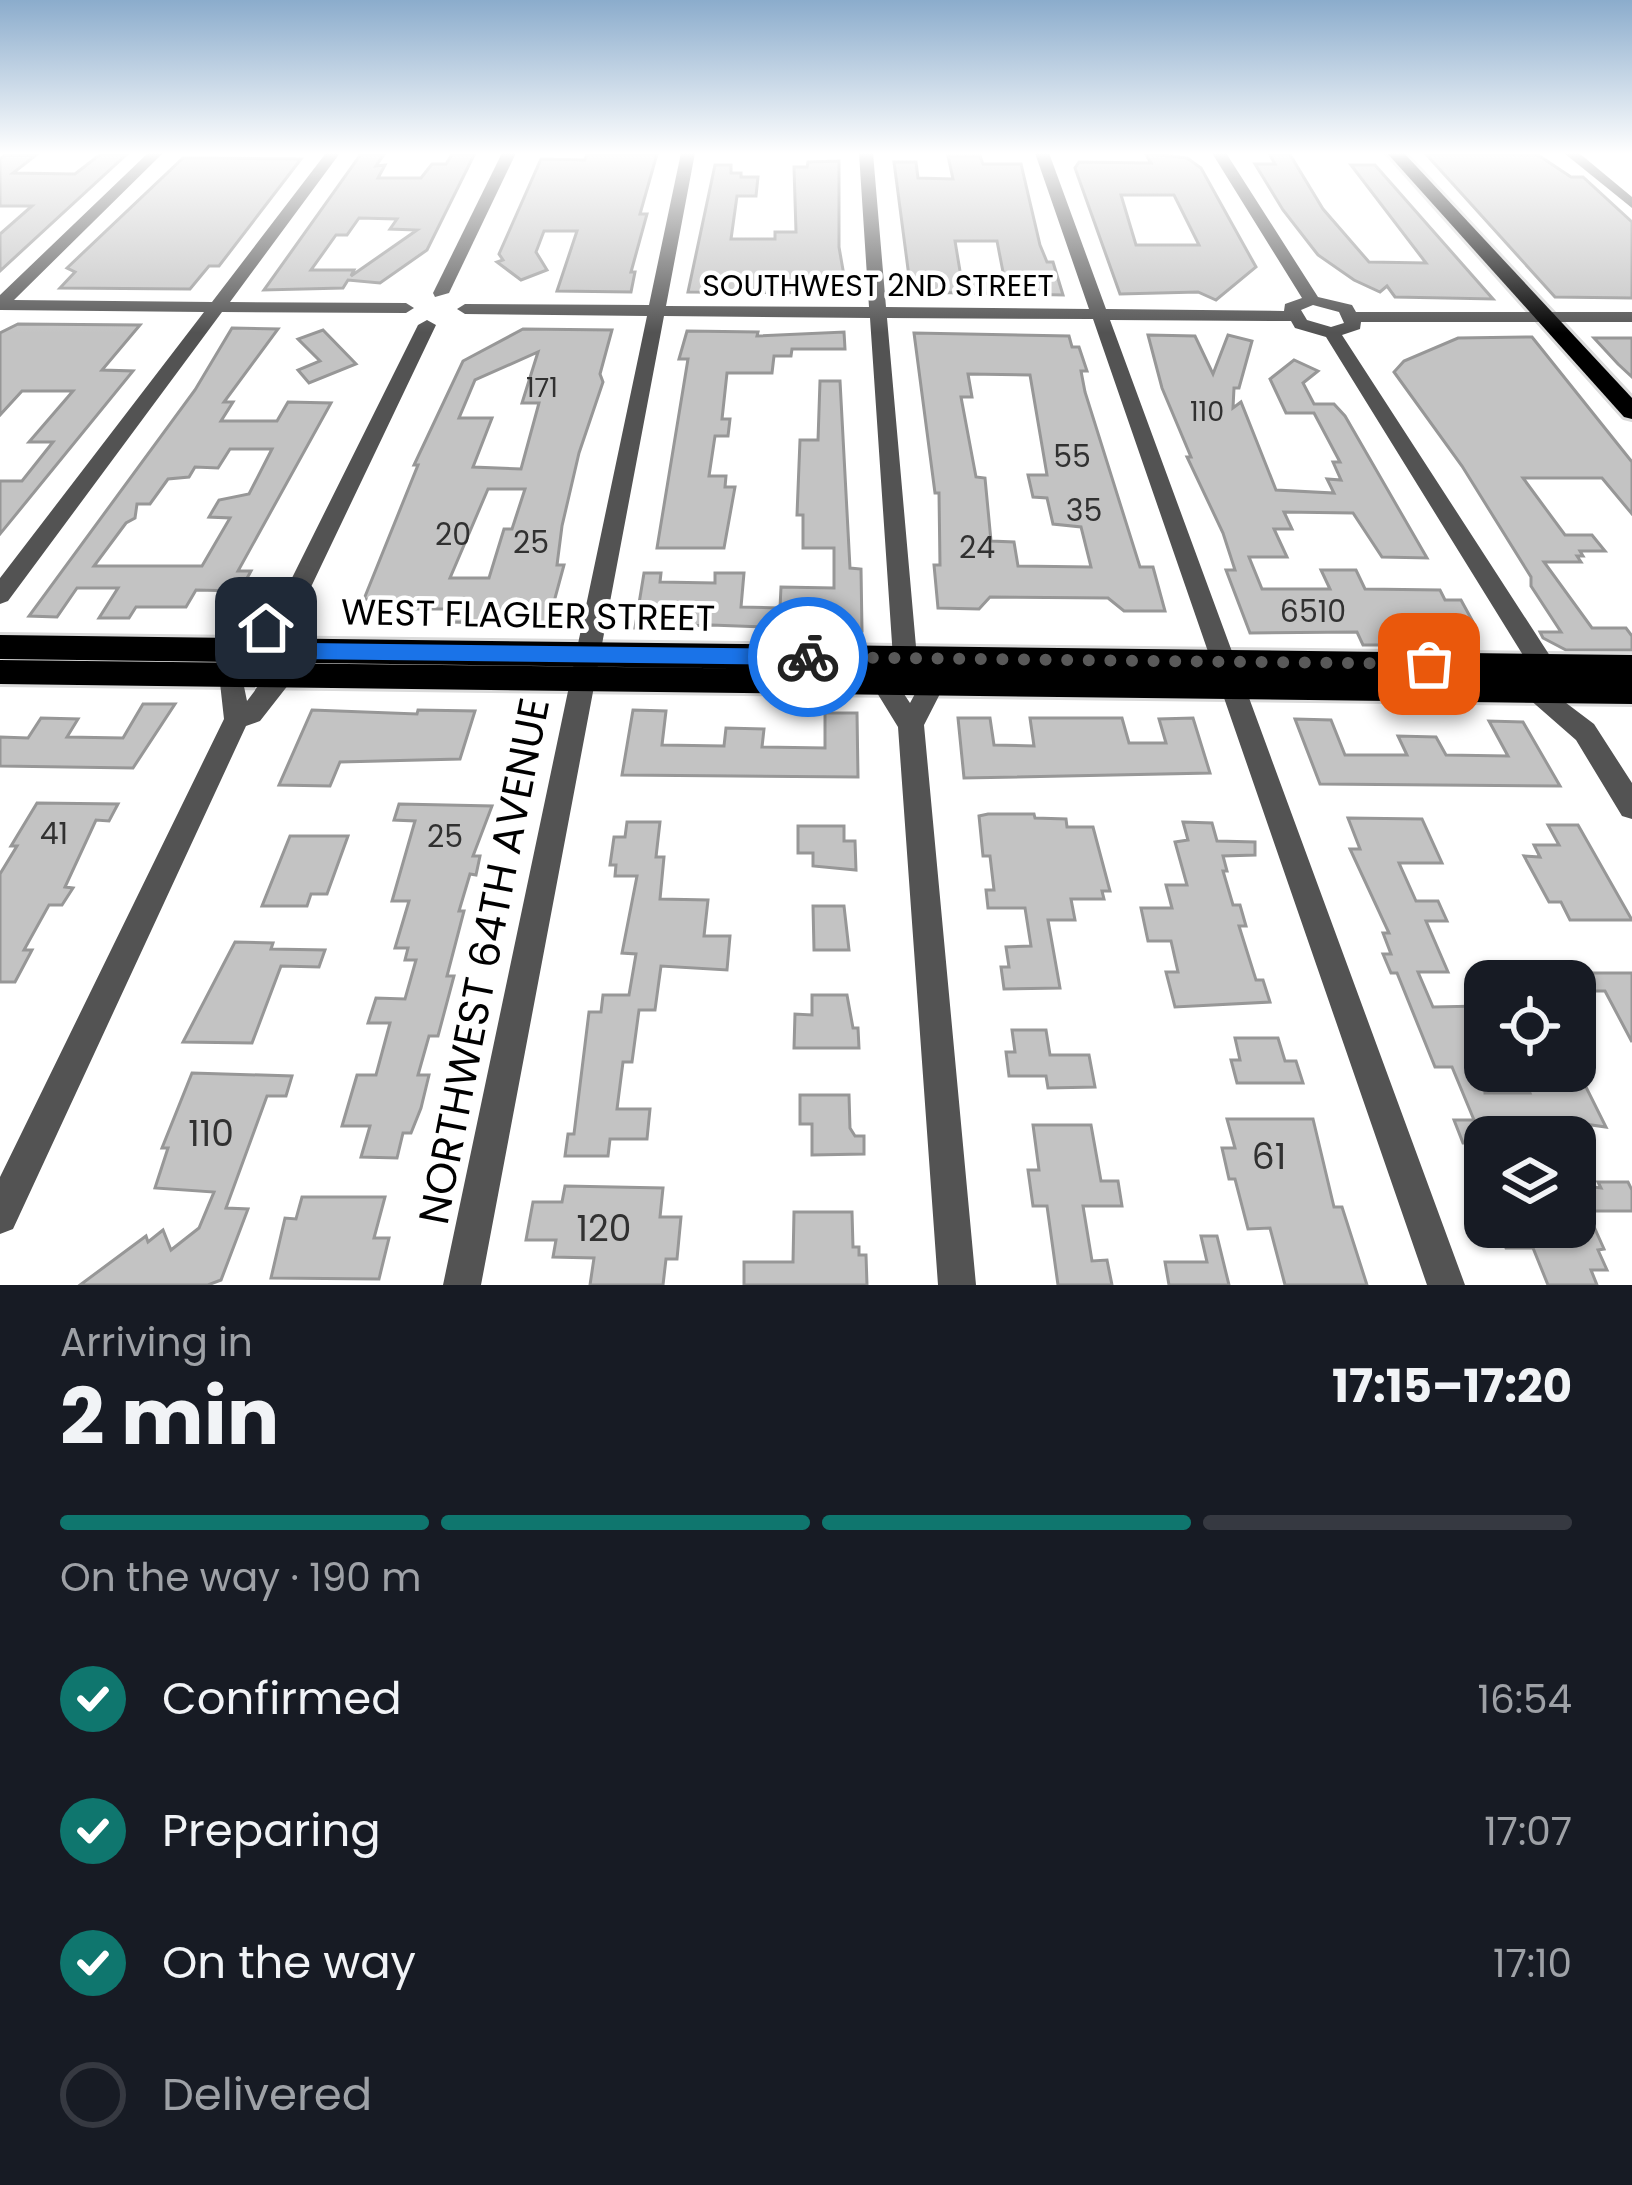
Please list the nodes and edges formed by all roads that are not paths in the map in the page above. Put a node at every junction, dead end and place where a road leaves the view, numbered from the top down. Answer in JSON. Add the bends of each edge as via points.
{"nodes":[{"id":1,"x":94,"y":213,"type":"edge"},
{"id":2,"x":288,"y":213,"type":"edge"},
{"id":3,"x":480,"y":213,"type":"edge"},
{"id":4,"x":676,"y":213,"type":"edge"},
{"id":5,"x":871,"y":213,"type":"edge"},
{"id":6,"x":1063,"y":213,"type":"edge"},
{"id":7,"x":1257,"y":213,"type":"edge"},
{"id":8,"x":1450,"y":213,"type":"edge"},
{"id":9,"x":441,"y":293,"type":"junction"},
{"id":10,"x":1312,"y":300,"type":"junction"},
{"id":11,"x":0,"y":304,"type":"edge"},
{"id":12,"x":218,"y":307,"type":"junction"},
{"id":13,"x":406,"y":308,"type":"junction"},
{"id":14,"x":465,"y":309,"type":"junction"},
{"id":15,"x":656,"y":310,"type":"junction"},
{"id":16,"x":879,"y":312,"type":"junction"},
{"id":17,"x":1099,"y":314,"type":"junction"},
{"id":18,"x":1292,"y":316,"type":"junction"},
{"id":19,"x":1353,"y":317,"type":"junction"},
{"id":20,"x":1632,"y":317,"type":"edge"},
{"id":21,"x":1546,"y":318,"type":"junction"},
{"id":22,"x":427,"y":326,"type":"junction"},
{"id":23,"x":1332,"y":333,"type":"junction"},
{"id":24,"x":1632,"y":412,"type":"edge"},
{"id":25,"x":0,"y":595,"type":"edge"},
{"id":26,"x":290,"y":608,"type":"junction"},
{"id":27,"x":0,"y":647,"type":"edge"},
{"id":28,"x":905,"y":658,"type":"junction"},
{"id":29,"x":239,"y":662,"type":"junction"},
{"id":30,"x":291,"y":663,"type":"junction"},
{"id":31,"x":586,"y":667,"type":"junction"},
{"id":32,"x":1632,"y":667,"type":"edge"},
{"id":33,"x":0,"y":672,"type":"edge"},
{"id":34,"x":1227,"y":675,"type":"junction"},
{"id":35,"x":1540,"y":678,"type":"junction"},
{"id":36,"x":883,"y":683,"type":"junction"},
{"id":37,"x":933,"y":684,"type":"junction"},
{"id":38,"x":1582,"y":691,"type":"junction"},
{"id":39,"x":1632,"y":691,"type":"edge"},
{"id":40,"x":237,"y":719,"type":"junction"},
{"id":41,"x":911,"y":725,"type":"junction"},
{"id":42,"x":1585,"y":732,"type":"junction"},
{"id":43,"x":1632,"y":807,"type":"edge"},
{"id":44,"x":0,"y":1216,"type":"edge"},
{"id":45,"x":462,"y":1285,"type":"edge"},
{"id":46,"x":957,"y":1285,"type":"edge"},
{"id":47,"x":1445,"y":1285,"type":"edge"}],
"edges":[{"from":1,"to":11,"type":"street"},
{"from":2,"to":12,"type":"street"},
{"from":3,"to":9,"type":"street"},
{"from":4,"to":15,"type":"street","name":"NORTHWEST 64TH AVENUE"},
{"from":5,"to":16,"type":"street"},
{"from":6,"to":17,"type":"street"},
{"from":7,"to":10,"type":"street"},
{"from":8,"to":21,"type":"main road"},
{"from":9,"to":13,"type":"street"},
{"from":9,"to":14,"type":"street","via":[[461,297]]},
{"from":10,"to":18,"type":"street","via":[[1294,304]]},
{"from":10,"to":19,"type":"street"},
{"from":11,"to":12,"type":"street"},
{"from":12,"to":13,"type":"street"},
{"from":12,"to":25,"type":"street"},
{"from":13,"to":22,"type":"street","via":[[406,318]]},
{"from":14,"to":15,"type":"street","name":"SOUTHWEST 2ND STREET"},
{"from":14,"to":22,"type":"street"},
{"from":15,"to":16,"type":"street","name":"SOUTHWEST 2ND STREET"},
{"from":15,"to":31,"type":"street","name":"NORTHWEST 64TH AVENUE"},
{"from":16,"to":17,"type":"street","name":"SOUTHWEST 2ND STREET"},
{"from":16,"to":28,"type":"street"},
{"from":17,"to":18,"type":"street","name":"SOUTHWEST 2ND STREET"},
{"from":17,"to":34,"type":"street"},
{"from":18,"to":23,"type":"street"},
{"from":19,"to":21,"type":"street"},
{"from":19,"to":23,"type":"street","via":[[1351,328]]},
{"from":20,"to":21,"type":"street"},
{"from":21,"to":24,"type":"main road"},
{"from":22,"to":26,"type":"street"},
{"from":23,"to":35,"type":"street"},
{"from":26,"to":29,"type":"street"},
{"from":26,"to":30,"type":"street"},
{"from":27,"to":29,"type":"main road","name":"WEST FLAGLER STREET"},
{"from":28,"to":31,"type":"main road","name":"WEST FLAGLER STREET"},
{"from":28,"to":34,"type":"main road","name":"WEST FLAGLER STREET"},
{"from":29,"to":30,"type":"main road","name":"WEST FLAGLER STREET"},
{"from":29,"to":33,"type":"main road","name":"WEST FLAGLER STREET"},
{"from":29,"to":40,"type":"street"},
{"from":30,"to":31,"type":"main road","name":"WEST FLAGLER STREET"},
{"from":30,"to":40,"type":"street","via":[[251,715]]},
{"from":31,"to":36,"type":"main road","name":"WEST FLAGLER STREET"},
{"from":31,"to":45,"type":"street","name":"NORTHWEST 64TH AVENUE"},
{"from":32,"to":35,"type":"main road","name":"WEST FLAGLER STREET"},
{"from":34,"to":35,"type":"main road","name":"WEST FLAGLER STREET"},
{"from":34,"to":37,"type":"main road","name":"WEST FLAGLER STREET"},
{"from":34,"to":47,"type":"street"},
{"from":35,"to":38,"type":"main road","name":"WEST FLAGLER STREET"},
{"from":35,"to":42,"type":"street"},
{"from":36,"to":37,"type":"main road","name":"WEST FLAGLER STREET"},
{"from":36,"to":41,"type":"street"},
{"from":37,"to":41,"type":"street"},
{"from":38,"to":39,"type":"main road","name":"WEST FLAGLER STREET"},
{"from":38,"to":42,"type":"street"},
{"from":40,"to":44,"type":"street"},
{"from":41,"to":46,"type":"street"},
{"from":42,"to":43,"type":"street"}]}
